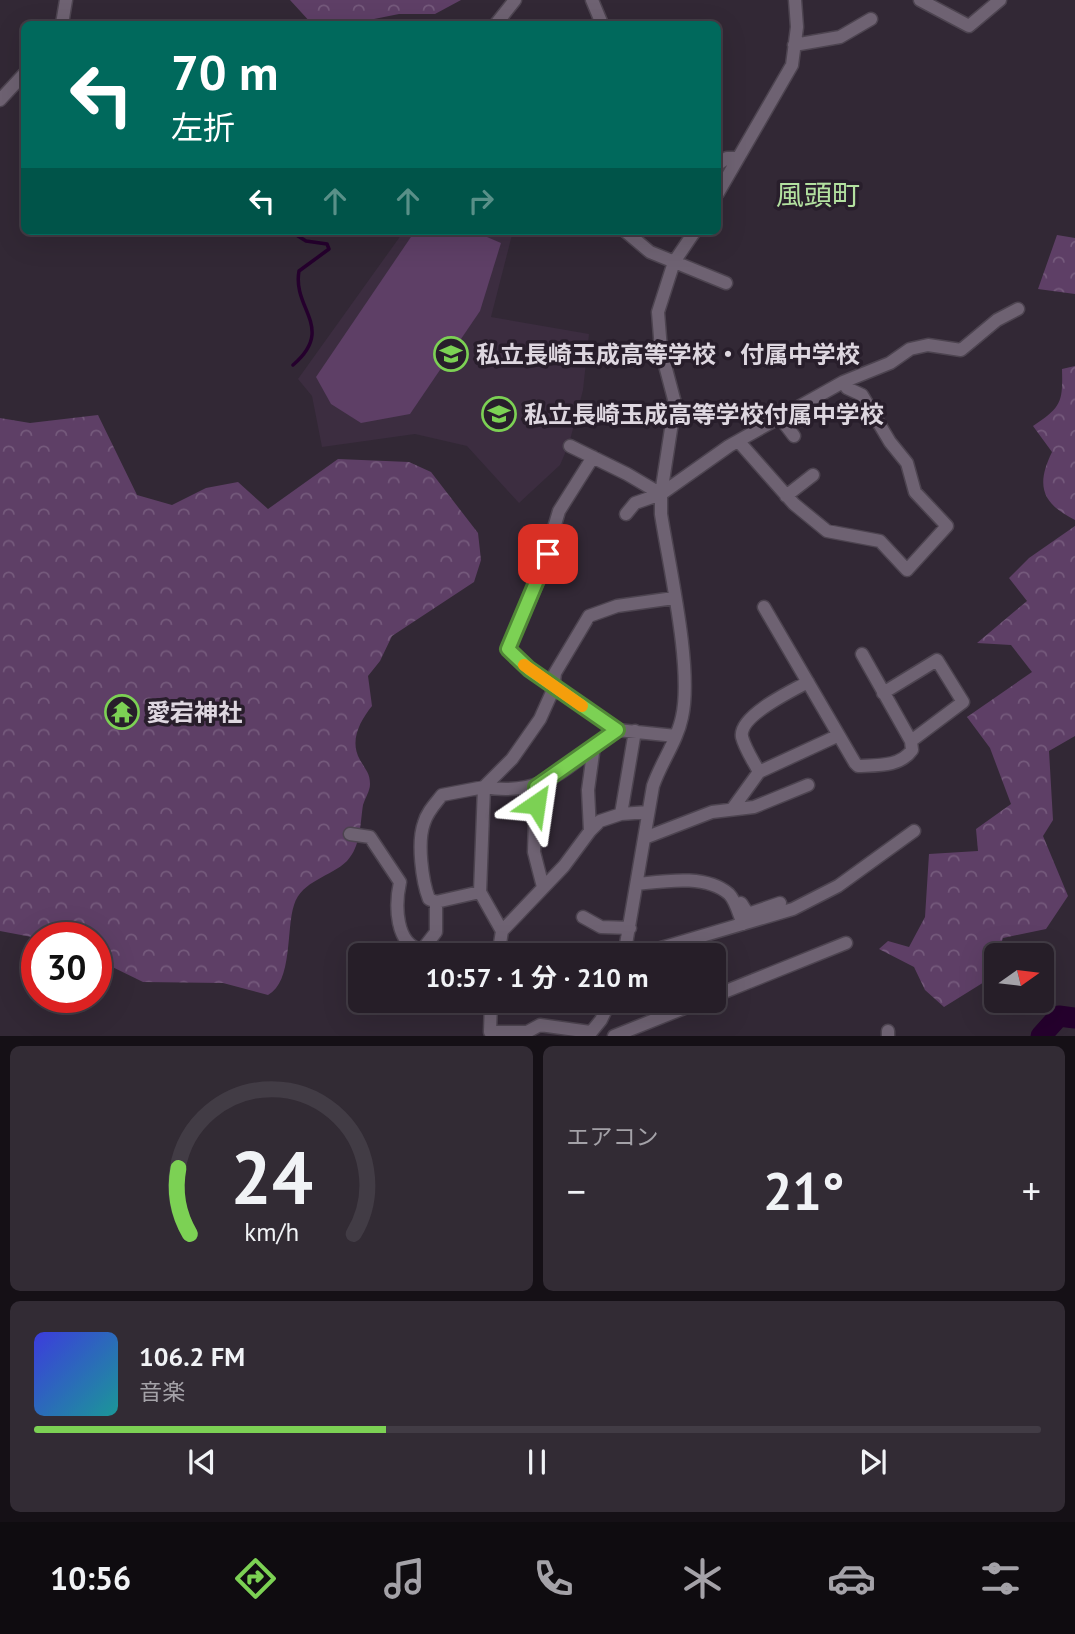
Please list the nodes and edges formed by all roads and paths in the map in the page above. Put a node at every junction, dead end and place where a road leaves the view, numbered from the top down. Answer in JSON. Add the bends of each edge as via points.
{"nodes":[{"id":1,"x":66,"y":0,"type":"edge"},
{"id":2,"x":515,"y":0,"type":"edge"},
{"id":3,"x":592,"y":0,"type":"edge"},
{"id":4,"x":795,"y":0,"type":"edge"},
{"id":5,"x":920,"y":0,"type":"edge"},
{"id":6,"x":1000,"y":0,"type":"edge"},
{"id":7,"x":871,"y":19,"type":"dead end"},
{"id":8,"x":62,"y":21,"type":"edge"},
{"id":9,"x":498,"y":21,"type":"edge"},
{"id":10,"x":601,"y":21,"type":"edge"},
{"id":11,"x":794,"y":45,"type":"junction"},
{"id":12,"x":21,"y":78,"type":"edge"},
{"id":13,"x":0,"y":100,"type":"edge"},
{"id":14,"x":738,"y":158,"type":"junction"},
{"id":15,"x":721,"y":162,"type":"edge"},
{"id":16,"x":721,"y":187,"type":"edge"},
{"id":17,"x":630,"y":235,"type":"edge"},
{"id":18,"x":692,"y":235,"type":"edge"},
{"id":19,"x":674,"y":262,"type":"junction"},
{"id":20,"x":726,"y":283,"type":"dead end"},
{"id":21,"x":1018,"y":309,"type":"dead end"},
{"id":22,"x":843,"y":382,"type":"junction"},
{"id":23,"x":781,"y":419,"type":"junction"},
{"id":24,"x":794,"y":436,"type":"dead end"},
{"id":25,"x":740,"y":443,"type":"junction"},
{"id":26,"x":570,"y":446,"type":"dead end"},
{"id":27,"x":593,"y":457,"type":"junction"},
{"id":28,"x":813,"y":475,"type":"dead end"},
{"id":29,"x":660,"y":494,"type":"junction"},
{"id":30,"x":786,"y":496,"type":"junction"},
{"id":31,"x":626,"y":514,"type":"dead end"},
{"id":32,"x":674,"y":598,"type":"junction"},
{"id":33,"x":764,"y":607,"type":"dead end"},
{"id":34,"x":862,"y":654,"type":"dead end"},
{"id":35,"x":808,"y":682,"type":"junction"},
{"id":36,"x":553,"y":684,"type":"junction"},
{"id":37,"x":883,"y":692,"type":"junction"},
{"id":38,"x":617,"y":730,"type":"junction"},
{"id":39,"x":635,"y":732,"type":"junction"},
{"id":40,"x":677,"y":736,"type":"junction"},
{"id":41,"x":837,"y":736,"type":"junction"},
{"id":42,"x":911,"y":741,"type":"junction"},
{"id":43,"x":594,"y":746,"type":"junction"},
{"id":44,"x":759,"y":772,"type":"junction"},
{"id":45,"x":808,"y":785,"type":"dead end"},
{"id":46,"x":484,"y":787,"type":"junction"},
{"id":47,"x":536,"y":787,"type":"junction"},
{"id":48,"x":733,"y":808,"type":"junction"},
{"id":49,"x":648,"y":813,"type":"junction"},
{"id":50,"x":621,"y":814,"type":"junction"},
{"id":51,"x":590,"y":831,"type":"junction"},
{"id":52,"x":914,"y":831,"type":"dead end"},
{"id":53,"x":350,"y":834,"type":"dead end"},
{"id":54,"x":647,"y":837,"type":"junction"},
{"id":55,"x":638,"y":884,"type":"junction"},
{"id":56,"x":543,"y":887,"type":"junction"},
{"id":57,"x":480,"y":892,"type":"junction"},
{"id":58,"x":730,"y":895,"type":"junction"},
{"id":59,"x":436,"y":902,"type":"junction"},
{"id":60,"x":780,"y":903,"type":"dead end"},
{"id":61,"x":583,"y":917,"type":"dead end"},
{"id":62,"x":743,"y":924,"type":"junction"},
{"id":63,"x":630,"y":928,"type":"junction"},
{"id":64,"x":502,"y":931,"type":"junction"},
{"id":65,"x":405,"y":943,"type":"edge"},
{"id":66,"x":428,"y":943,"type":"edge"},
{"id":67,"x":500,"y":943,"type":"edge"},
{"id":68,"x":627,"y":943,"type":"edge"},
{"id":69,"x":678,"y":943,"type":"edge"},
{"id":70,"x":846,"y":943,"type":"dead end"},
{"id":71,"x":726,"y":991,"type":"edge"},
{"id":72,"x":491,"y":1013,"type":"edge"},
{"id":73,"x":604,"y":1013,"type":"edge"},
{"id":74,"x":671,"y":1013,"type":"edge"},
{"id":75,"x":589,"y":1034,"type":"edge"},
{"id":76,"x":614,"y":1035,"type":"edge"}],
"edges":[{"from":1,"to":8,"type":"street"},
{"from":2,"to":9,"type":"street"},
{"from":3,"to":10,"type":"street"},
{"from":4,"to":11,"type":"street"},
{"from":5,"to":6,"type":"street","via":[[969,26]]},
{"from":7,"to":11,"type":"street","via":[[840,37]]},
{"from":11,"to":14,"type":"street","via":[[792,65]]},
{"from":12,"to":13,"type":"street"},
{"from":14,"to":15,"type":"street"},
{"from":14,"to":16,"type":"street"},
{"from":17,"to":19,"type":"street","via":[[650,252]]},
{"from":18,"to":19,"type":"street"},
{"from":19,"to":20,"type":"street"},
{"from":19,"to":29,"type":"street","via":[[658,312],[661,350],[675,403]]},
{"from":21,"to":22,"type":"street","via":[[961,350],[928,345],[910,349],[890,363]]},
{"from":22,"to":23,"type":"street"},
{"from":22,"to":30,"type":"street","via":[[862,395],[907,463],[915,492],[947,526],[907,570],[885,543],[827,531]]},
{"from":23,"to":24,"type":"street"},
{"from":23,"to":25,"type":"street"},
{"from":25,"to":29,"type":"street"},
{"from":25,"to":30,"type":"street"},
{"from":26,"to":27,"type":"street"},
{"from":27,"to":29,"type":"street"},
{"from":27,"to":36,"type":"street","via":[[559,511],[538,582],[508,649]]},
{"from":28,"to":30,"type":"street"},
{"from":29,"to":31,"type":"street","via":[[635,503]]},
{"from":29,"to":32,"type":"street"},
{"from":32,"to":36,"type":"street","via":[[617,606],[589,616]]},
{"from":32,"to":40,"type":"street","via":[[685,689]]},
{"from":33,"to":35,"type":"street"},
{"from":34,"to":37,"type":"street"},
{"from":35,"to":41,"type":"street"},
{"from":35,"to":44,"type":"street","via":[[765,705],[745,728],[742,737]]},
{"from":36,"to":38,"type":"street"},
{"from":36,"to":46,"type":"street","via":[[536,738]]},
{"from":37,"to":42,"type":"street"},
{"from":37,"to":42,"type":"street","via":[[937,660],[963,702]]},
{"from":38,"to":39,"type":"street"},
{"from":38,"to":43,"type":"street"},
{"from":39,"to":40,"type":"street"},
{"from":39,"to":50,"type":"street"},
{"from":40,"to":49,"type":"street","via":[[662,760]]},
{"from":41,"to":42,"type":"street","via":[[858,766],[906,759]]},
{"from":41,"to":44,"type":"street"},
{"from":43,"to":47,"type":"street"},
{"from":43,"to":51,"type":"street","via":[[588,790]]},
{"from":44,"to":48,"type":"street"},
{"from":45,"to":48,"type":"street","via":[[754,807]]},
{"from":46,"to":47,"type":"street"},
{"from":46,"to":57,"type":"street"},
{"from":46,"to":59,"type":"street","via":[[442,795],[423,824],[426,892],[429,900]]},
{"from":47,"to":56,"type":"street","via":[[534,852]]},
{"from":48,"to":54,"type":"street"},
{"from":49,"to":50,"type":"street"},
{"from":49,"to":54,"type":"street"},
{"from":50,"to":51,"type":"street","via":[[600,821]]},
{"from":51,"to":56,"type":"street"},
{"from":52,"to":62,"type":"street","via":[[838,886],[793,909]]},
{"from":53,"to":65,"type":"street","via":[[370,837],[400,882],[396,899]]},
{"from":54,"to":55,"type":"street"},
{"from":55,"to":58,"type":"street","via":[[690,881]]},
{"from":55,"to":63,"type":"street"},
{"from":56,"to":64,"type":"street"},
{"from":57,"to":59,"type":"street"},
{"from":57,"to":64,"type":"street"},
{"from":58,"to":60,"type":"street","via":[[738,898],[748,914]]},
{"from":58,"to":62,"type":"street"},
{"from":59,"to":66,"type":"street","via":[[436,932]]},
{"from":61,"to":63,"type":"street","via":[[601,927]]},
{"from":62,"to":69,"type":"street"},
{"from":63,"to":68,"type":"street"},
{"from":64,"to":67,"type":"street"},
{"from":70,"to":71,"type":"street"},
{"from":72,"to":75,"type":"street","via":[[491,1032],[527,1032],[540,1025]]},
{"from":73,"to":75,"type":"street"},
{"from":74,"to":76,"type":"street"}]}
